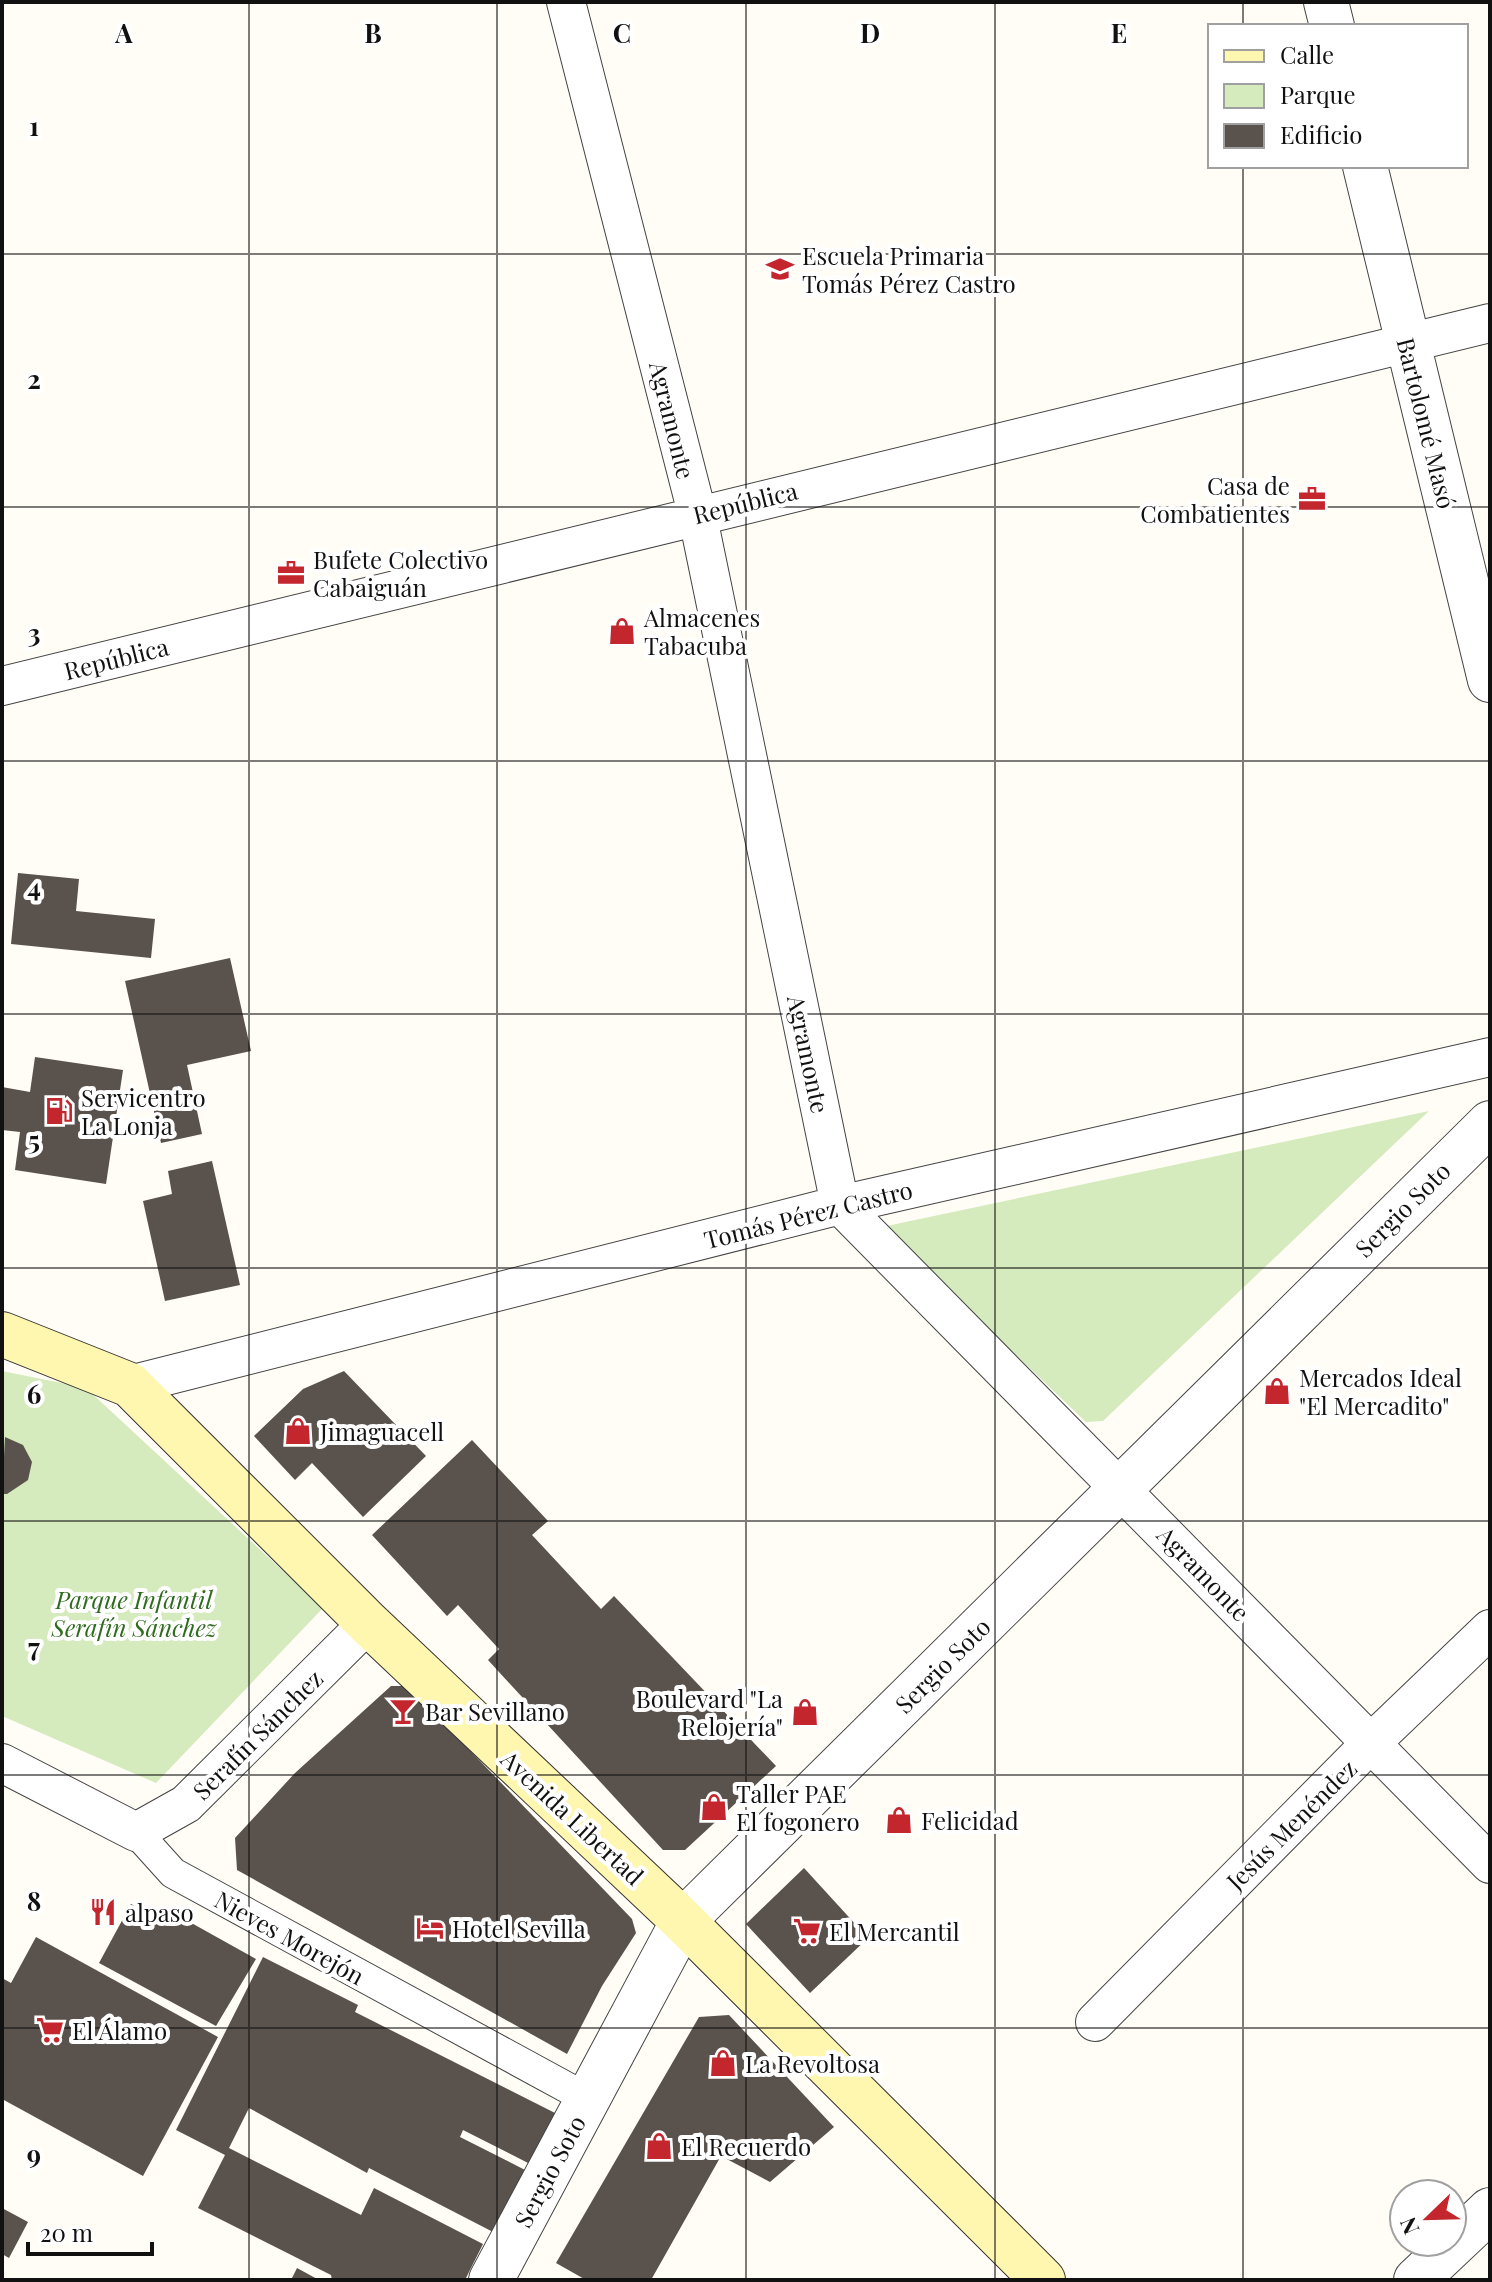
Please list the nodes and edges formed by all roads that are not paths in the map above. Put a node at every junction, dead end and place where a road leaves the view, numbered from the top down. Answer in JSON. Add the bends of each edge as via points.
{"nodes":[{"id":1,"x":566,"y":2,"type":"edge"},
{"id":2,"x":1326,"y":2,"type":"edge"},
{"id":3,"x":1332,"y":24,"type":"edge"},
{"id":4,"x":1365,"y":168,"type":"edge"},
{"id":5,"x":1490,"y":323,"type":"edge"},
{"id":6,"x":1407,"y":342,"type":"junction"},
{"id":7,"x":697,"y":513,"type":"junction"},
{"id":8,"x":1490,"y":680,"type":"edge"},
{"id":9,"x":2,"y":686,"type":"edge"},
{"id":10,"x":1490,"y":1057,"type":"edge"},
{"id":11,"x":1490,"y":1123,"type":"edge"},
{"id":12,"x":840,"y":1205,"type":"junction"},
{"id":13,"x":2,"y":1334,"type":"edge"},
{"id":14,"x":130,"y":1385,"type":"junction"},
{"id":15,"x":1121,"y":1487,"type":"junction"},
{"id":16,"x":368,"y":1623,"type":"junction"},
{"id":17,"x":1490,"y":1629,"type":"edge"},
{"id":18,"x":1370,"y":1744,"type":"junction"},
{"id":19,"x":2,"y":1763,"type":"edge"},
{"id":20,"x":136,"y":1832,"type":"junction"},
{"id":21,"x":1490,"y":1864,"type":"edge"},
{"id":22,"x":683,"y":1921,"type":"junction"},
{"id":23,"x":1095,"y":2022,"type":"dead end"},
{"id":24,"x":588,"y":2099,"type":"junction"},
{"id":25,"x":1490,"y":2210,"type":"edge"},
{"id":26,"x":491,"y":2280,"type":"edge"},
{"id":27,"x":1043,"y":2280,"type":"edge"},
{"id":28,"x":1416,"y":2280,"type":"edge"}],
"edges":[{"from":1,"to":7,"type":"street","name":"Agramonte"},
{"from":2,"to":3,"type":"street"},
{"from":4,"to":6,"type":"street","name":"Bartolomé Masó"},
{"from":5,"to":6,"type":"street","name":"República"},
{"from":6,"to":7,"type":"street","name":"República"},
{"from":6,"to":8,"type":"street","name":"Bartolomé Masó"},
{"from":7,"to":9,"type":"street","name":"República"},
{"from":7,"to":12,"type":"street","name":"Agramonte"},
{"from":10,"to":12,"type":"street","name":"Tomás Pérez Castro"},
{"from":11,"to":15,"type":"street","name":"Sergio Soto"},
{"from":12,"to":14,"type":"street","name":"Tomás Pérez Castro"},
{"from":12,"to":15,"type":"street","name":"Agramonte"},
{"from":13,"to":14,"type":"main road","name":"Avenida Libertad"},
{"from":14,"to":16,"type":"main road","name":"Avenida Libertad"},
{"from":15,"to":18,"type":"street","name":"Agramonte"},
{"from":15,"to":22,"type":"street","name":"Sergio Soto"},
{"from":16,"to":20,"type":"street","name":"Serafín Sánchez","via":[[186,1804]]},
{"from":16,"to":22,"type":"main road","name":"Avenida Libertad"},
{"from":17,"to":18,"type":"street","name":"Jesús Menéndez"},
{"from":18,"to":21,"type":"street","name":"Agramonte"},
{"from":18,"to":23,"type":"street","name":"Jesús Menéndez"},
{"from":19,"to":20,"type":"street","name":"Nieves Morejón"},
{"from":20,"to":24,"type":"street","name":"Nieves Morejón","via":[[173,1873]]},
{"from":22,"to":24,"type":"street","name":"Sergio Soto"},
{"from":22,"to":27,"type":"main road","name":"Avenida Libertad"},
{"from":24,"to":26,"type":"street","name":"Sergio Soto"},
{"from":25,"to":28,"type":"street"}]}
